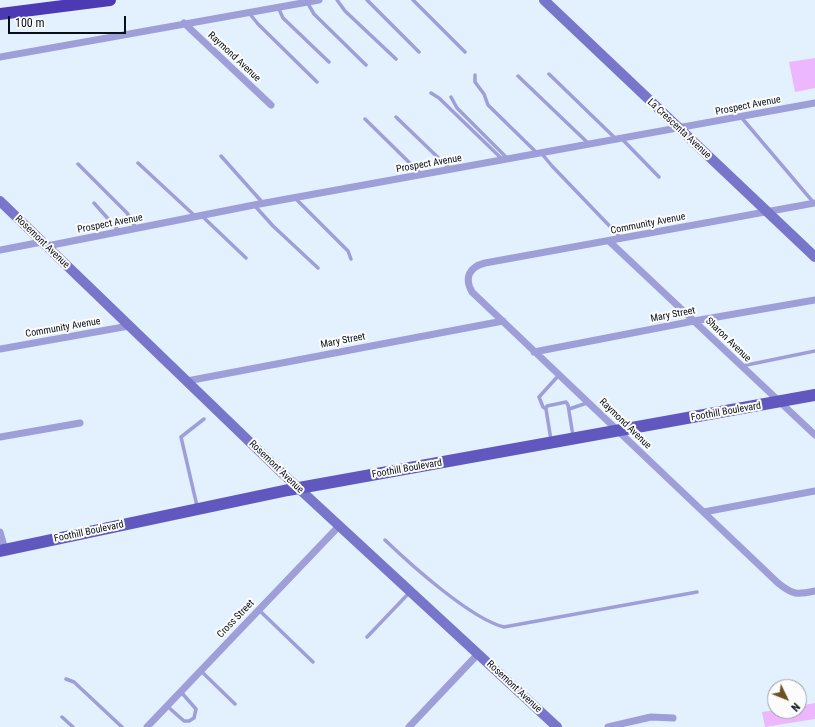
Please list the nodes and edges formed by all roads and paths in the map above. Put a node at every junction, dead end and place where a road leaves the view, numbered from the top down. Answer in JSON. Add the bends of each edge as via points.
{"nodes":[{"id":1,"x":110,"y":0,"type":"edge"},
{"id":2,"x":319,"y":0,"type":"edge"},
{"id":3,"x":337,"y":0,"type":"edge"},
{"id":4,"x":367,"y":0,"type":"edge"},
{"id":5,"x":413,"y":0,"type":"edge"},
{"id":6,"x":544,"y":0,"type":"edge"},
{"id":7,"x":307,"y":2,"type":"junction"},
{"id":8,"x":278,"y":7,"type":"junction"},
{"id":9,"x":249,"y":12,"type":"junction"},
{"id":10,"x":0,"y":14,"type":"edge"},
{"id":11,"x":184,"y":23,"type":"junction"},
{"id":12,"x":419,"y":52,"type":"dead end"},
{"id":13,"x":465,"y":52,"type":"dead end"},
{"id":14,"x":0,"y":57,"type":"edge"},
{"id":15,"x":396,"y":59,"type":"dead end"},
{"id":16,"x":329,"y":62,"type":"dead end"},
{"id":17,"x":366,"y":65,"type":"dead end"},
{"id":18,"x":549,"y":74,"type":"dead end"},
{"id":19,"x":475,"y":75,"type":"dead end"},
{"id":20,"x":518,"y":76,"type":"dead end"},
{"id":21,"x":317,"y":82,"type":"dead end"},
{"id":22,"x":431,"y":93,"type":"dead end"},
{"id":23,"x":451,"y":97,"type":"dead end"},
{"id":24,"x":815,"y":103,"type":"edge"},
{"id":25,"x":271,"y":105,"type":"dead end"},
{"id":26,"x":396,"y":117,"type":"dead end"},
{"id":27,"x":741,"y":117,"type":"junction"},
{"id":28,"x":365,"y":120,"type":"dead end"},
{"id":29,"x":680,"y":128,"type":"junction"},
{"id":30,"x":619,"y":139,"type":"junction"},
{"id":31,"x":590,"y":145,"type":"junction"},
{"id":32,"x":540,"y":154,"type":"junction"},
{"id":33,"x":221,"y":156,"type":"dead end"},
{"id":34,"x":506,"y":160,"type":"junction"},
{"id":35,"x":138,"y":163,"type":"dead end"},
{"id":36,"x":78,"y":164,"type":"dead end"},
{"id":37,"x":451,"y":170,"type":"junction"},
{"id":38,"x":422,"y":175,"type":"junction"},
{"id":39,"x":659,"y":177,"type":"dead end"},
{"id":40,"x":294,"y":197,"type":"junction"},
{"id":41,"x":0,"y":201,"type":"edge"},
{"id":42,"x":94,"y":203,"type":"dead end"},
{"id":43,"x":263,"y":203,"type":"junction"},
{"id":44,"x":815,"y":203,"type":"edge"},
{"id":45,"x":254,"y":205,"type":"junction"},
{"id":46,"x":767,"y":211,"type":"junction"},
{"id":47,"x":199,"y":216,"type":"junction"},
{"id":48,"x":136,"y":229,"type":"junction"},
{"id":49,"x":120,"y":232,"type":"junction"},
{"id":50,"x":623,"y":239,"type":"junction"},
{"id":51,"x":610,"y":242,"type":"junction"},
{"id":52,"x":45,"y":244,"type":"junction"},
{"id":53,"x":0,"y":250,"type":"edge"},
{"id":54,"x":815,"y":257,"type":"edge"},
{"id":55,"x":246,"y":258,"type":"dead end"},
{"id":56,"x":350,"y":259,"type":"dead end"},
{"id":57,"x":485,"y":264,"type":"joint"},
{"id":58,"x":318,"y":268,"type":"dead end"},
{"id":59,"x":815,"y":300,"type":"edge"},
{"id":60,"x":503,"y":321,"type":"junction"},
{"id":61,"x":694,"y":321,"type":"junction"},
{"id":62,"x":129,"y":326,"type":"junction"},
{"id":63,"x":0,"y":349,"type":"edge"},
{"id":64,"x":815,"y":351,"type":"edge"},
{"id":65,"x":534,"y":352,"type":"junction"},
{"id":66,"x":741,"y":366,"type":"junction"},
{"id":67,"x":559,"y":375,"type":"junction"},
{"id":68,"x":187,"y":381,"type":"junction"},
{"id":69,"x":815,"y":396,"type":"edge"},
{"id":70,"x":779,"y":402,"type":"junction"},
{"id":71,"x":588,"y":403,"type":"junction"},
{"id":72,"x":546,"y":409,"type":"junction"},
{"id":73,"x":569,"y":409,"type":"junction"},
{"id":74,"x":204,"y":419,"type":"dead end"},
{"id":75,"x":80,"y":423,"type":"dead end"},
{"id":76,"x":617,"y":431,"type":"junction"},
{"id":77,"x":815,"y":436,"type":"edge"},
{"id":78,"x":0,"y":437,"type":"edge"},
{"id":79,"x":574,"y":439,"type":"junction"},
{"id":80,"x":552,"y":443,"type":"junction"},
{"id":81,"x":298,"y":488,"type":"junction"},
{"id":82,"x":815,"y":491,"type":"edge"},
{"id":83,"x":197,"y":509,"type":"junction"},
{"id":84,"x":704,"y":512,"type":"junction"},
{"id":85,"x":340,"y":525,"type":"junction"},
{"id":86,"x":0,"y":532,"type":"edge"},
{"id":87,"x":385,"y":540,"type":"dead end"},
{"id":88,"x":2,"y":551,"type":"edge"},
{"id":89,"x":410,"y":591,"type":"junction"},
{"id":90,"x":815,"y":591,"type":"edge"},
{"id":91,"x":697,"y":592,"type":"dead end"},
{"id":92,"x":259,"y":610,"type":"junction"},
{"id":93,"x":367,"y":637,"type":"dead end"},
{"id":94,"x":478,"y":654,"type":"junction"},
{"id":95,"x":313,"y":662,"type":"dead end"},
{"id":96,"x":201,"y":671,"type":"junction"},
{"id":97,"x":66,"y":679,"type":"dead end"},
{"id":98,"x":181,"y":692,"type":"junction"},
{"id":99,"x":235,"y":704,"type":"dead end"},
{"id":100,"x":167,"y":706,"type":"junction"},
{"id":101,"x":62,"y":717,"type":"dead end"},
{"id":102,"x":673,"y":718,"type":"dead end"},
{"id":103,"x":73,"y":727,"type":"edge"},
{"id":104,"x":122,"y":727,"type":"edge"},
{"id":105,"x":147,"y":727,"type":"edge"},
{"id":106,"x":409,"y":727,"type":"edge"},
{"id":107,"x":557,"y":727,"type":"edge"},
{"id":108,"x":608,"y":727,"type":"edge"}],
"edges":[{"from":1,"to":10,"type":"highway"},
{"from":2,"to":7,"type":"street"},
{"from":3,"to":15,"type":"lane","via":[[345,11]]},
{"from":4,"to":12,"type":"lane"},
{"from":5,"to":13,"type":"lane"},
{"from":6,"to":29,"type":"street","name":"La Crescenta Avenue"},
{"from":7,"to":8,"type":"street"},
{"from":7,"to":17,"type":"lane","via":[[314,14]]},
{"from":8,"to":9,"type":"street"},
{"from":8,"to":16,"type":"lane","via":[[283,18]]},
{"from":9,"to":11,"type":"street"},
{"from":9,"to":21,"type":"lane"},
{"from":11,"to":14,"type":"street"},
{"from":11,"to":25,"type":"street","name":"Raymond Avenue"},
{"from":18,"to":30,"type":"lane"},
{"from":19,"to":32,"type":"lane","via":[[475,82],[488,105]]},
{"from":20,"to":31,"type":"lane"},
{"from":22,"to":34,"type":"lane"},
{"from":23,"to":34,"type":"lane","via":[[457,108]]},
{"from":24,"to":27,"type":"street","name":"Prospect Avenue"},
{"from":26,"to":37,"type":"lane"},
{"from":27,"to":29,"type":"street","name":"Prospect Avenue"},
{"from":27,"to":44,"type":"lane"},
{"from":28,"to":38,"type":"lane"},
{"from":29,"to":30,"type":"street","name":"Prospect Avenue"},
{"from":29,"to":46,"type":"street","name":"La Crescenta Avenue"},
{"from":30,"to":31,"type":"street","name":"Prospect Avenue"},
{"from":30,"to":39,"type":"lane"},
{"from":31,"to":32,"type":"street","name":"Prospect Avenue"},
{"from":32,"to":34,"type":"street","name":"Prospect Avenue"},
{"from":32,"to":50,"type":"lane"},
{"from":33,"to":43,"type":"lane"},
{"from":34,"to":37,"type":"street","name":"Prospect Avenue"},
{"from":35,"to":47,"type":"lane"},
{"from":36,"to":48,"type":"lane","via":[[127,213]]},
{"from":37,"to":38,"type":"street","name":"Prospect Avenue"},
{"from":38,"to":40,"type":"street","name":"Prospect Avenue"},
{"from":40,"to":43,"type":"street","name":"Prospect Avenue"},
{"from":40,"to":56,"type":"lane","via":[[348,251]]},
{"from":41,"to":52,"type":"street","name":"Rosemont Avenue"},
{"from":42,"to":49,"type":"lane"},
{"from":43,"to":45,"type":"street","name":"Prospect Avenue"},
{"from":44,"to":46,"type":"street","name":"Community Avenue"},
{"from":45,"to":47,"type":"street","name":"Prospect Avenue"},
{"from":45,"to":58,"type":"lane"},
{"from":46,"to":50,"type":"street","name":"Community Avenue"},
{"from":46,"to":54,"type":"street","name":"La Crescenta Avenue"},
{"from":47,"to":48,"type":"street","name":"Prospect Avenue"},
{"from":47,"to":55,"type":"lane"},
{"from":48,"to":49,"type":"street","name":"Prospect Avenue"},
{"from":49,"to":52,"type":"street","name":"Prospect Avenue"},
{"from":50,"to":51,"type":"street","name":"Community Avenue"},
{"from":51,"to":57,"type":"street","name":"Community Avenue"},
{"from":51,"to":61,"type":"street","name":"Sharon Avenue"},
{"from":52,"to":53,"type":"street","name":"Prospect Avenue"},
{"from":52,"to":62,"type":"street","name":"Rosemont Avenue"},
{"from":57,"to":60,"type":"street","name":"Raymond Avenue","via":[[474,267],[470,272],[469,287]]},
{"from":59,"to":61,"type":"street","name":"Mary Street"},
{"from":60,"to":65,"type":"street","name":"Raymond Avenue"},
{"from":60,"to":68,"type":"street","name":"Mary Street"},
{"from":61,"to":65,"type":"street","name":"Mary Street"},
{"from":61,"to":66,"type":"street","name":"Sharon Avenue"},
{"from":62,"to":63,"type":"street","name":"Community Avenue"},
{"from":62,"to":68,"type":"street","name":"Rosemont Avenue"},
{"from":64,"to":66,"type":"lane"},
{"from":65,"to":67,"type":"street","name":"Raymond Avenue"},
{"from":66,"to":70,"type":"street","name":"Sharon Avenue"},
{"from":67,"to":71,"type":"street","name":"Raymond Avenue"},
{"from":67,"to":72,"type":"lane","via":[[539,397]]},
{"from":68,"to":81,"type":"street","name":"Rosemont Avenue"},
{"from":69,"to":70,"type":"main road","name":"Foothill Boulevard"},
{"from":70,"to":76,"type":"main road","name":"Foothill Boulevard"},
{"from":70,"to":77,"type":"street","name":"Sharon Avenue"},
{"from":71,"to":73,"type":"lane"},
{"from":71,"to":76,"type":"street","name":"Raymond Avenue"},
{"from":72,"to":73,"type":"lane","via":[[547,406],[566,402]]},
{"from":72,"to":80,"type":"lane"},
{"from":73,"to":79,"type":"lane"},
{"from":74,"to":83,"type":"lane","via":[[181,437]]},
{"from":75,"to":78,"type":"street"},
{"from":76,"to":79,"type":"main road","name":"Foothill Boulevard"},
{"from":76,"to":84,"type":"street","name":"Raymond Avenue"},
{"from":79,"to":80,"type":"main road","name":"Foothill Boulevard"},
{"from":80,"to":81,"type":"main road","name":"Foothill Boulevard"},
{"from":81,"to":83,"type":"main road","name":"Foothill Boulevard"},
{"from":81,"to":85,"type":"street","name":"Rosemont Avenue"},
{"from":82,"to":84,"type":"street"},
{"from":83,"to":88,"type":"main road","name":"Foothill Boulevard"},
{"from":84,"to":90,"type":"street","name":"Raymond Avenue","via":[[789,591],[795,594]]},
{"from":85,"to":89,"type":"street","name":"Rosemont Avenue"},
{"from":85,"to":92,"type":"street","name":"Cross Street"},
{"from":86,"to":88,"type":"street"},
{"from":87,"to":91,"type":"lane","via":[[422,574],[455,599],[495,625],[504,627]]},
{"from":89,"to":93,"type":"lane"},
{"from":89,"to":94,"type":"street","name":"Rosemont Avenue"},
{"from":92,"to":95,"type":"lane"},
{"from":92,"to":96,"type":"street","name":"Cross Street"},
{"from":94,"to":106,"type":"street"},
{"from":94,"to":107,"type":"street","name":"Rosemont Avenue"},
{"from":96,"to":98,"type":"street","name":"Cross Street"},
{"from":96,"to":99,"type":"lane"},
{"from":97,"to":104,"type":"lane","via":[[74,682]]},
{"from":98,"to":100,"type":"street","name":"Cross Street"},
{"from":98,"to":100,"type":"lane","via":[[196,709],[194,718],[184,721]]},
{"from":100,"to":105,"type":"street","name":"Cross Street"},
{"from":101,"to":103,"type":"lane"},
{"from":102,"to":108,"type":"street","via":[[651,717]]}]}
